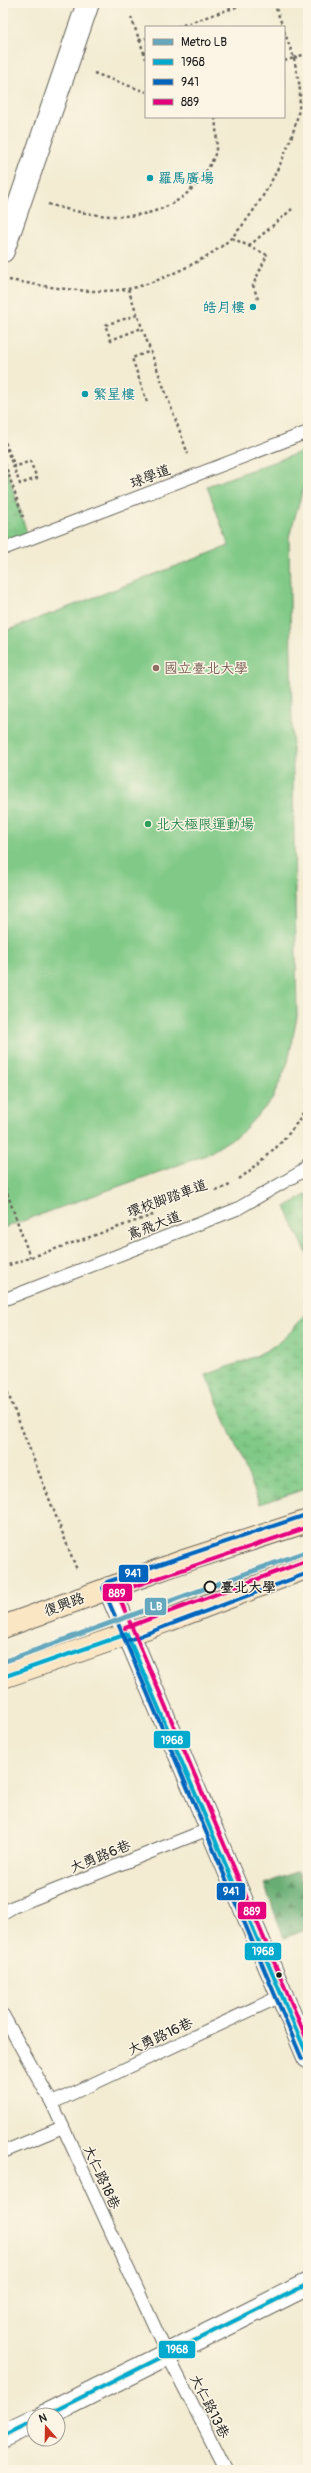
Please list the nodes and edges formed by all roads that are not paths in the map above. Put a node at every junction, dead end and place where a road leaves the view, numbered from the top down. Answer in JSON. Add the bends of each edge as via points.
{"nodes":[{"id":1,"x":88,"y":3,"type":"edge"},
{"id":2,"x":3,"y":251,"type":"edge"},
{"id":3,"x":308,"y":432,"type":"edge"},
{"id":4,"x":3,"y":549,"type":"edge"},
{"id":5,"x":308,"y":1164,"type":"edge"},
{"id":6,"x":3,"y":1300,"type":"edge"},
{"id":7,"x":308,"y":1521,"type":"edge"},
{"id":8,"x":308,"y":1567,"type":"edge"},
{"id":9,"x":109,"y":1588,"type":"junction"},
{"id":10,"x":3,"y":1627,"type":"edge"},
{"id":11,"x":126,"y":1634,"type":"junction"},
{"id":12,"x":3,"y":1677,"type":"edge"},
{"id":13,"x":209,"y":1829,"type":"junction"},
{"id":14,"x":3,"y":1913,"type":"edge"},
{"id":15,"x":281,"y":1996,"type":"junction"},
{"id":16,"x":3,"y":2014,"type":"edge"},
{"id":17,"x":301,"y":2022,"type":"edge"},
{"id":18,"x":308,"y":2057,"type":"edge"},
{"id":19,"x":52,"y":2103,"type":"junction"},
{"id":20,"x":63,"y":2127,"type":"junction"},
{"id":21,"x":3,"y":2152,"type":"edge"},
{"id":22,"x":308,"y":2284,"type":"edge"},
{"id":23,"x":168,"y":2356,"type":"junction"},
{"id":24,"x":63,"y":2407,"type":"edge"},
{"id":25,"x":26,"y":2425,"type":"edge"},
{"id":26,"x":3,"y":2436,"type":"edge"},
{"id":27,"x":226,"y":2470,"type":"edge"}],
"edges":[{"from":1,"to":2,"type":"street"},
{"from":3,"to":4,"type":"lane","name":"球學道"},
{"from":5,"to":6,"type":"lane","name":"鳶飛大道","via":[[303,1171],[236,1209]]},
{"from":7,"to":9,"type":"main road","name":"復興路"},
{"from":8,"to":11,"type":"main road"},
{"from":9,"to":10,"type":"main road","name":"復興路"},
{"from":9,"to":11,"type":"street"},
{"from":11,"to":12,"type":"main road"},
{"from":11,"to":13,"type":"street"},
{"from":13,"to":14,"type":"lane","name":"大勇路6巷"},
{"from":13,"to":15,"type":"street"},
{"from":15,"to":17,"type":"street"},
{"from":15,"to":19,"type":"lane","name":"大勇路16巷"},
{"from":16,"to":19,"type":"lane","name":"大仁路18巷"},
{"from":17,"to":18,"type":"street"},
{"from":19,"to":20,"type":"lane","name":"大仁路18巷"},
{"from":20,"to":21,"type":"lane"},
{"from":20,"to":23,"type":"lane","name":"大仁路18巷"},
{"from":22,"to":23,"type":"street"},
{"from":23,"to":24,"type":"street"},
{"from":23,"to":27,"type":"lane","name":"大仁路13巷"},
{"from":25,"to":26,"type":"street"}]}
